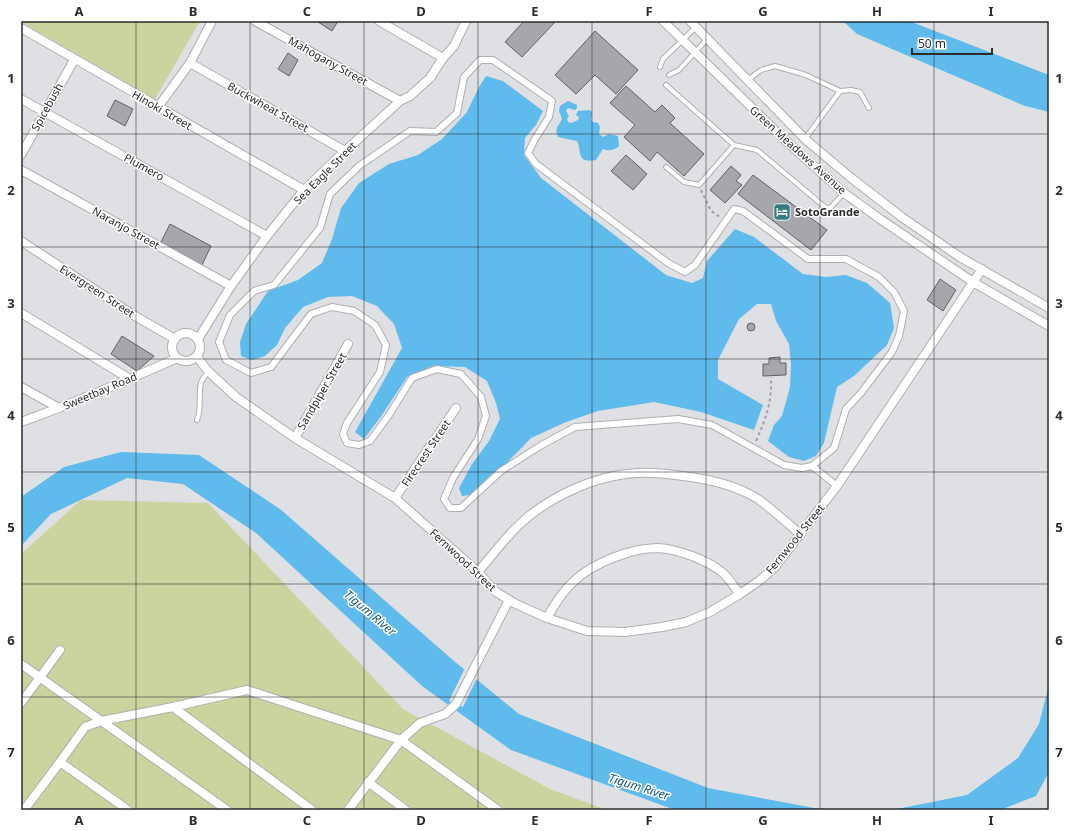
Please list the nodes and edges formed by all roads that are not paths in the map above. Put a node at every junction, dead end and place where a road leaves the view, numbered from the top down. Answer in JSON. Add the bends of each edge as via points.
{"nodes":[{"id":1,"x":212,"y":21,"type":"edge"},
{"id":2,"x":255,"y":21,"type":"edge"},
{"id":3,"x":379,"y":21,"type":"edge"},
{"id":4,"x":466,"y":21,"type":"edge"},
{"id":5,"x":663,"y":21,"type":"edge"},
{"id":6,"x":693,"y":24,"type":"edge"},
{"id":7,"x":21,"y":28,"type":"edge"},
{"id":8,"x":707,"y":39,"type":"junction"},
{"id":9,"x":682,"y":41,"type":"junction"},
{"id":10,"x":695,"y":53,"type":"junction"},
{"id":11,"x":443,"y":58,"type":"junction"},
{"id":12,"x":74,"y":60,"type":"junction"},
{"id":13,"x":190,"y":63,"type":"junction"},
{"id":14,"x":660,"y":67,"type":"dead end"},
{"id":15,"x":669,"y":75,"type":"dead end"},
{"id":16,"x":748,"y":80,"type":"junction"},
{"id":17,"x":666,"y":85,"type":"dead end"},
{"id":18,"x":840,"y":91,"type":"junction"},
{"id":19,"x":21,"y":99,"type":"edge"},
{"id":20,"x":400,"y":101,"type":"junction"},
{"id":21,"x":158,"y":107,"type":"junction"},
{"id":22,"x":869,"y":108,"type":"dead end"},
{"id":23,"x":44,"y":112,"type":"junction"},
{"id":24,"x":805,"y":139,"type":"junction"},
{"id":25,"x":734,"y":144,"type":"junction"},
{"id":26,"x":345,"y":150,"type":"junction"},
{"id":27,"x":21,"y":155,"type":"edge"},
{"id":28,"x":666,"y":167,"type":"dead end"},
{"id":29,"x":21,"y":170,"type":"edge"},
{"id":30,"x":304,"y":190,"type":"junction"},
{"id":31,"x":844,"y":193,"type":"junction"},
{"id":32,"x":267,"y":236,"type":"junction"},
{"id":33,"x":21,"y":241,"type":"edge"},
{"id":34,"x":982,"y":269,"type":"junction"},
{"id":35,"x":973,"y":282,"type":"junction"},
{"id":36,"x":231,"y":286,"type":"junction"},
{"id":37,"x":1049,"y":308,"type":"edge"},
{"id":38,"x":21,"y":313,"type":"edge"},
{"id":39,"x":1049,"y":326,"type":"edge"},
{"id":40,"x":175,"y":339,"type":"junction"},
{"id":41,"x":198,"y":339,"type":"junction"},
{"id":42,"x":348,"y":344,"type":"dead end"},
{"id":43,"x":197,"y":357,"type":"junction"},
{"id":44,"x":177,"y":358,"type":"junction"},
{"id":45,"x":208,"y":371,"type":"junction"},
{"id":46,"x":130,"y":379,"type":"junction"},
{"id":47,"x":21,"y":387,"type":"edge"},
{"id":48,"x":59,"y":408,"type":"junction"},
{"id":49,"x":456,"y":408,"type":"dead end"},
{"id":50,"x":197,"y":420,"type":"dead end"},
{"id":51,"x":21,"y":422,"type":"edge"},
{"id":52,"x":295,"y":438,"type":"junction"},
{"id":53,"x":812,"y":466,"type":"junction"},
{"id":54,"x":837,"y":486,"type":"junction"},
{"id":55,"x":395,"y":498,"type":"junction"},
{"id":56,"x":800,"y":534,"type":"junction"},
{"id":57,"x":478,"y":572,"type":"junction"},
{"id":58,"x":740,"y":594,"type":"junction"},
{"id":59,"x":509,"y":600,"type":"junction"},
{"id":60,"x":547,"y":618,"type":"junction"},
{"id":61,"x":60,"y":650,"type":"dead end"},
{"id":62,"x":21,"y":664,"type":"edge"},
{"id":63,"x":40,"y":678,"type":"junction"},
{"id":64,"x":21,"y":703,"type":"edge"},
{"id":65,"x":173,"y":707,"type":"junction"},
{"id":66,"x":101,"y":721,"type":"junction"},
{"id":67,"x":401,"y":740,"type":"junction"},
{"id":68,"x":60,"y":762,"type":"junction"},
{"id":69,"x":368,"y":782,"type":"junction"},
{"id":70,"x":27,"y":809,"type":"edge"},
{"id":71,"x":128,"y":810,"type":"edge"},
{"id":72,"x":227,"y":810,"type":"edge"},
{"id":73,"x":312,"y":810,"type":"edge"},
{"id":74,"x":348,"y":810,"type":"edge"},
{"id":75,"x":406,"y":810,"type":"edge"},
{"id":76,"x":498,"y":810,"type":"edge"}],
"edges":[{"from":1,"to":13,"type":"street"},
{"from":2,"to":20,"type":"street","name":"Mahogany Street"},
{"from":3,"to":11,"type":"street"},
{"from":4,"to":11,"type":"street","name":"Sea Eagle Street","via":[[454,46]]},
{"from":5,"to":9,"type":"street","name":"Green Meadows Avenue"},
{"from":6,"to":8,"type":"street","name":"Green Meadows Avenue"},
{"from":6,"to":9,"type":"lane"},
{"from":7,"to":12,"type":"street","name":"Hinoki Street"},
{"from":8,"to":10,"type":"lane"},
{"from":8,"to":16,"type":"street","name":"Green Meadows Avenue"},
{"from":9,"to":10,"type":"street","name":"Green Meadows Avenue"},
{"from":9,"to":14,"type":"lane","via":[[663,59]]},
{"from":10,"to":15,"type":"lane"},
{"from":10,"to":31,"type":"street","name":"Green Meadows Avenue"},
{"from":11,"to":20,"type":"street","name":"Sea Eagle Street","via":[[430,78],[410,96]]},
{"from":12,"to":21,"type":"street","name":"Hinoki Street"},
{"from":12,"to":23,"type":"street","name":"Spicebush"},
{"from":13,"to":21,"type":"street"},
{"from":13,"to":26,"type":"street","name":"Buckwheat Street"},
{"from":16,"to":18,"type":"lane","via":[[761,70],[775,66],[806,75]]},
{"from":16,"to":24,"type":"street","name":"Green Meadows Avenue"},
{"from":17,"to":25,"type":"lane"},
{"from":18,"to":22,"type":"lane","via":[[860,92]]},
{"from":18,"to":24,"type":"lane"},
{"from":19,"to":23,"type":"street","name":"Plumero"},
{"from":20,"to":26,"type":"street","name":"Sea Eagle Street"},
{"from":21,"to":30,"type":"street","name":"Hinoki Street"},
{"from":23,"to":27,"type":"street","name":"Spicebush"},
{"from":23,"to":32,"type":"street","name":"Plumero"},
{"from":24,"to":34,"type":"street","name":"Green Meadows Avenue","via":[[903,218]]},
{"from":25,"to":28,"type":"lane","via":[[699,185],[684,182]]},
{"from":25,"to":31,"type":"lane","via":[[757,150],[826,208],[830,208]]},
{"from":26,"to":30,"type":"street","name":"Sea Eagle Street"},
{"from":29,"to":36,"type":"street","name":"Naranjo Street"},
{"from":30,"to":32,"type":"street","name":"Sea Eagle Street"},
{"from":31,"to":35,"type":"street","name":"Green Meadows Avenue"},
{"from":32,"to":36,"type":"street","name":"Sea Eagle Street"},
{"from":33,"to":40,"type":"street","name":"Evergreen Street","via":[[135,316]]},
{"from":34,"to":35,"type":"street","name":"Fernwood Street"},
{"from":34,"to":37,"type":"street","name":"Green Meadows Avenue"},
{"from":35,"to":39,"type":"street","name":"Green Meadows Avenue"},
{"from":35,"to":54,"type":"street","name":"Fernwood Street"},
{"from":36,"to":41,"type":"street","name":"Sea Eagle Street"},
{"from":38,"to":46,"type":"street"},
{"from":40,"to":41,"type":"street","via":[[189,333]]},
{"from":40,"to":44,"type":"street","via":[[172,349]]},
{"from":41,"to":43,"type":"street","via":[[201,350]]},
{"from":42,"to":52,"type":"street","name":"Sandpiper Street"},
{"from":43,"to":44,"type":"street","via":[[190,361]]},
{"from":43,"to":45,"type":"street","name":"Fernwood Street"},
{"from":44,"to":46,"type":"street","name":"Sweetbay Road"},
{"from":45,"to":50,"type":"lane","via":[[201,383]]},
{"from":45,"to":52,"type":"street","name":"Fernwood Street","via":[[236,397]]},
{"from":46,"to":48,"type":"street","name":"Sweetbay Road"},
{"from":47,"to":48,"type":"street"},
{"from":48,"to":51,"type":"street","name":"Sweetbay Road"},
{"from":49,"to":55,"type":"street","name":"Firecrest Street"},
{"from":52,"to":55,"type":"street","name":"Fernwood Street"},
{"from":53,"to":53,"type":"street","via":[[802,468],[784,465],[712,425],[678,419],[575,427],[501,472],[461,508],[450,508],[444,499],[453,478],[478,439],[486,416],[481,397],[461,374],[437,369],[412,378],[370,441],[359,445],[348,443],[343,434],[347,423],[380,372],[386,345],[375,325],[354,311],[332,307],[311,314],[271,367],[251,373],[226,360],[219,342],[230,315],[254,291],[274,285],[320,228],[330,194],[359,166],[410,131],[436,132],[457,113],[464,77],[480,60],[493,60],[552,102],[549,117],[528,153],[536,164],[668,263],[686,272],[695,265],[734,209],[743,211],[808,260],[846,259],[879,277],[894,292],[904,311],[899,336],[892,352],[846,409],[834,448]]},
{"from":53,"to":54,"type":"street"},
{"from":54,"to":56,"type":"street","name":"Fernwood Street"},
{"from":55,"to":57,"type":"street","name":"Fernwood Street"},
{"from":56,"to":57,"type":"street","via":[[757,499],[731,487],[704,479],[664,474],[616,475],[580,486],[545,504],[512,532]]},
{"from":56,"to":58,"type":"street","name":"Fernwood Street","via":[[775,567]]},
{"from":57,"to":59,"type":"street","name":"Fernwood Street","via":[[496,592]]},
{"from":58,"to":60,"type":"street","name":"Fernwood Street","via":[[710,612],[686,622],[625,632],[587,631]]},
{"from":58,"to":60,"type":"street","via":[[723,573],[704,561],[681,552],[658,548],[636,551],[592,567],[574,580],[558,599]]},
{"from":59,"to":60,"type":"street","name":"Fernwood Street"},
{"from":59,"to":67,"type":"street","via":[[456,704],[446,714],[420,723]]},
{"from":61,"to":63,"type":"street"},
{"from":62,"to":63,"type":"street"},
{"from":63,"to":64,"type":"street"},
{"from":63,"to":66,"type":"street"},
{"from":65,"to":66,"type":"street"},
{"from":65,"to":67,"type":"street","via":[[247,690]]},
{"from":65,"to":73,"type":"street"},
{"from":66,"to":68,"type":"street","via":[[85,727]]},
{"from":66,"to":72,"type":"street"},
{"from":67,"to":69,"type":"street"},
{"from":67,"to":76,"type":"street"},
{"from":68,"to":70,"type":"street"},
{"from":68,"to":71,"type":"street"},
{"from":69,"to":74,"type":"street"},
{"from":69,"to":75,"type":"street"}]}
